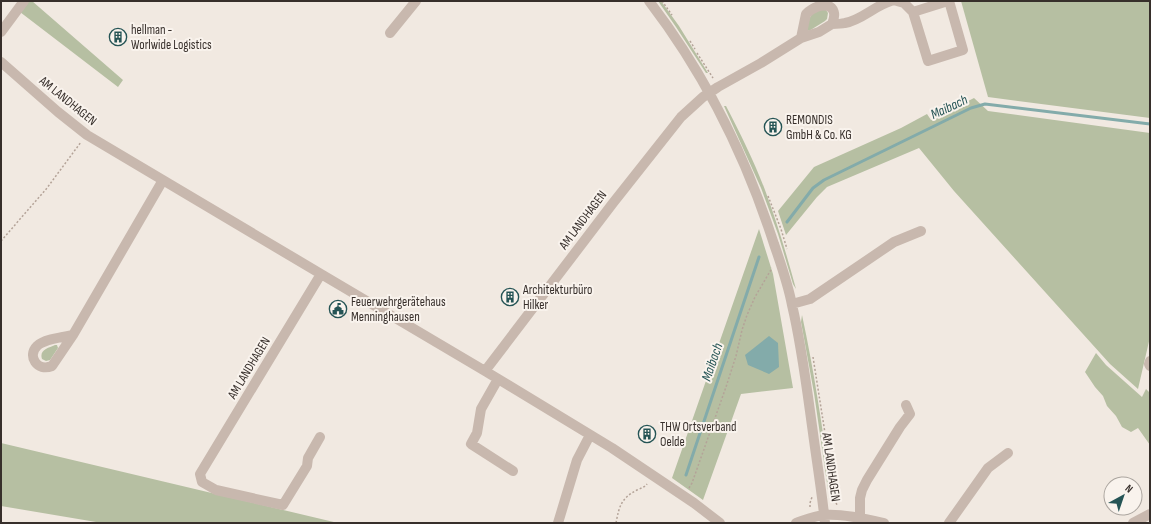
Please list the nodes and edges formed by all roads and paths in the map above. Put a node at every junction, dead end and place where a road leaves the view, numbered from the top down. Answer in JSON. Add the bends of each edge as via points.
{"nodes":[{"id":1,"x":24,"y":1,"type":"edge"},
{"id":2,"x":416,"y":1,"type":"edge"},
{"id":3,"x":649,"y":1,"type":"edge"},
{"id":4,"x":891,"y":1,"type":"edge"},
{"id":5,"x":897,"y":1,"type":"edge"},
{"id":6,"x":948,"y":1,"type":"edge"},
{"id":7,"x":913,"y":12,"type":"junction"},
{"id":8,"x":832,"y":24,"type":"junction"},
{"id":9,"x":1,"y":32,"type":"edge"},
{"id":10,"x":390,"y":33,"type":"dead end"},
{"id":11,"x":801,"y":38,"type":"junction"},
{"id":12,"x":1,"y":62,"type":"edge"},
{"id":13,"x":710,"y":93,"type":"junction"},
{"id":14,"x":87,"y":134,"type":"junction"},
{"id":15,"x":163,"y":180,"type":"junction"},
{"id":16,"x":921,"y":231,"type":"dead end"},
{"id":17,"x":1,"y":241,"type":"edge"},
{"id":18,"x":775,"y":269,"type":"dead end"},
{"id":19,"x":321,"y":274,"type":"junction"},
{"id":20,"x":792,"y":304,"type":"junction"},
{"id":21,"x":73,"y":335,"type":"dead end"},
{"id":22,"x":1150,"y":361,"type":"edge"},
{"id":23,"x":1150,"y":366,"type":"edge"},
{"id":24,"x":485,"y":371,"type":"junction"},
{"id":25,"x":498,"y":379,"type":"junction"},
{"id":26,"x":906,"y":404,"type":"dead end"},
{"id":27,"x":590,"y":435,"type":"junction"},
{"id":28,"x":320,"y":437,"type":"dead end"},
{"id":29,"x":1008,"y":454,"type":"dead end"},
{"id":30,"x":513,"y":471,"type":"dead end"},
{"id":31,"x":653,"y":475,"type":"junction"},
{"id":32,"x":684,"y":496,"type":"junction"},
{"id":33,"x":813,"y":496,"type":"dead end"},
{"id":34,"x":1150,"y":514,"type":"edge"},
{"id":35,"x":811,"y":518,"type":"junction"},
{"id":36,"x":860,"y":518,"type":"junction"},
{"id":37,"x":825,"y":519,"type":"edge"},
{"id":38,"x":558,"y":523,"type":"edge"},
{"id":39,"x":616,"y":523,"type":"edge"},
{"id":40,"x":720,"y":523,"type":"edge"},
{"id":41,"x":796,"y":523,"type":"edge"},
{"id":42,"x":884,"y":523,"type":"edge"},
{"id":43,"x":949,"y":523,"type":"edge"},
{"id":44,"x":1133,"y":523,"type":"edge"}],
"edges":[{"from":1,"to":9,"type":"street"},
{"from":2,"to":10,"type":"street"},
{"from":3,"to":13,"type":"street","name":"AM LANDHAGEN","via":[[668,26]]},
{"from":4,"to":8,"type":"street","via":[[852,21]]},
{"from":5,"to":7,"type":"street","via":[[904,3]]},
{"from":6,"to":7,"type":"street"},
{"from":6,"to":7,"type":"street","via":[[963,50],[928,61]]},
{"from":8,"to":11,"type":"street","name":"AM LANDHAGEN"},
{"from":8,"to":11,"type":"street","via":[[835,17],[827,4],[821,3],[812,7],[806,14]]},
{"from":11,"to":13,"type":"street","name":"AM LANDHAGEN"},
{"from":12,"to":14,"type":"street","name":"AM LANDHAGEN"},
{"from":13,"to":20,"type":"street","name":"AM LANDHAGEN","via":[[765,215]]},
{"from":13,"to":24,"type":"street","name":"AM LANDHAGEN","via":[[681,117],[664,138]]},
{"from":14,"to":15,"type":"street","name":"AM LANDHAGEN"},
{"from":14,"to":17,"type":"path","via":[[47,188]]},
{"from":15,"to":19,"type":"street","name":"AM LANDHAGEN"},
{"from":15,"to":21,"type":"street"},
{"from":16,"to":20,"type":"street","via":[[894,242],[810,299]]},
{"from":18,"to":32,"type":"path","via":[[774,265],[747,316],[726,387],[692,483]]},
{"from":19,"to":24,"type":"street","name":"AM LANDHAGEN"},
{"from":19,"to":28,"type":"street","name":"AM LANDHAGEN","via":[[200,474],[202,482],[216,490],[283,505],[307,466],[308,458]]},
{"from":20,"to":37,"type":"street","name":"AM LANDHAGEN","via":[[804,362]]},
{"from":22,"to":23,"type":"street"},
{"from":24,"to":25,"type":"street","name":"AM LANDHAGEN"},
{"from":25,"to":27,"type":"street","name":"AM LANDHAGEN"},
{"from":25,"to":30,"type":"street","via":[[481,409],[477,433],[470,444]]},
{"from":26,"to":36,"type":"street","via":[[910,414],[862,490]]},
{"from":27,"to":31,"type":"street","name":"AM LANDHAGEN"},
{"from":27,"to":38,"type":"street","via":[[577,460]]},
{"from":29,"to":43,"type":"street","via":[[988,468]]},
{"from":31,"to":32,"type":"street","name":"AM LANDHAGEN"},
{"from":31,"to":39,"type":"path","via":[[645,487],[623,500]]},
{"from":32,"to":40,"type":"street","name":"AM LANDHAGEN"},
{"from":33,"to":35,"type":"path","via":[[810,503]]},
{"from":34,"to":44,"type":"street"},
{"from":35,"to":37,"type":"street"},
{"from":35,"to":41,"type":"street"},
{"from":36,"to":37,"type":"street","name":"AM LANDHAGEN"},
{"from":36,"to":42,"type":"street","name":"AM LANDHAGEN"}]}
